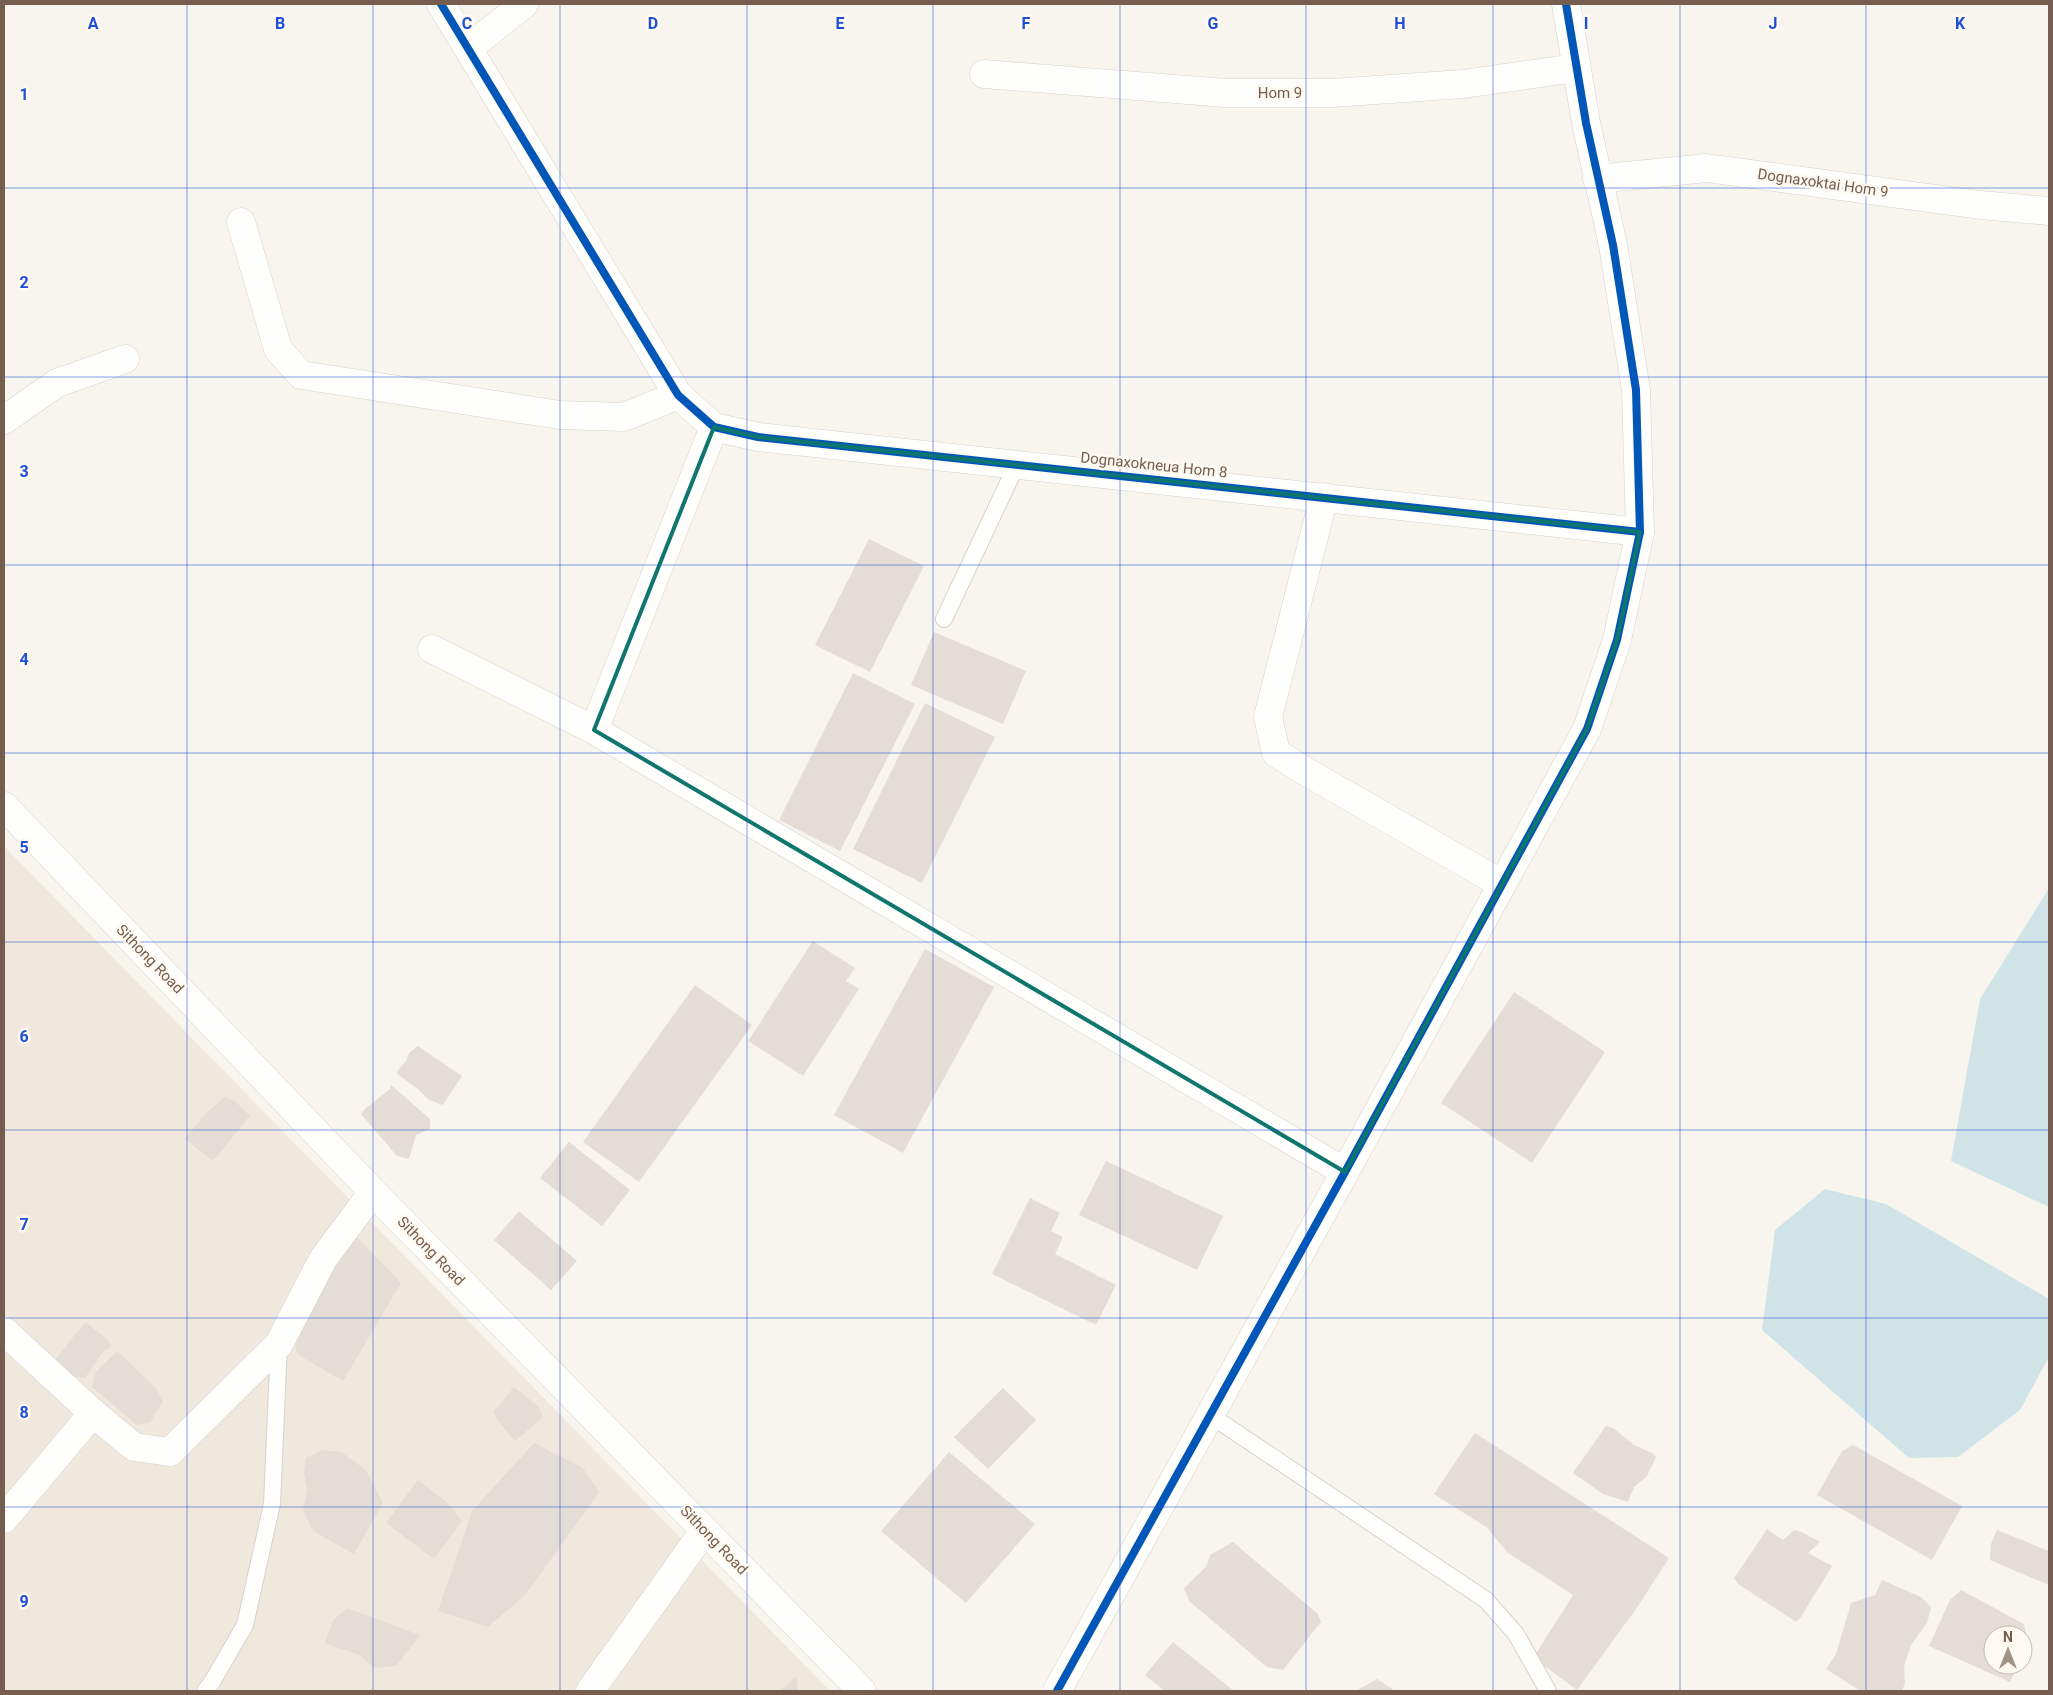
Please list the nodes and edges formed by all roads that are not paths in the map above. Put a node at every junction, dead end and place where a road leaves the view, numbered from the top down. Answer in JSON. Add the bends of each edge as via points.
{"nodes":[{"id":1,"x":441,"y":4,"type":"edge"},
{"id":2,"x":524,"y":4,"type":"edge"},
{"id":3,"x":1564,"y":9,"type":"edge"},
{"id":4,"x":469,"y":48,"type":"junction"},
{"id":5,"x":1576,"y":68,"type":"junction"},
{"id":6,"x":984,"y":74,"type":"dead end"},
{"id":7,"x":1597,"y":179,"type":"junction"},
{"id":8,"x":2049,"y":211,"type":"edge"},
{"id":9,"x":241,"y":222,"type":"dead end"},
{"id":10,"x":125,"y":359,"type":"dead end"},
{"id":11,"x":678,"y":395,"type":"junction"},
{"id":12,"x":4,"y":420,"type":"edge"},
{"id":13,"x":714,"y":427,"type":"junction"},
{"id":14,"x":1017,"y":464,"type":"junction"},
{"id":15,"x":1324,"y":497,"type":"junction"},
{"id":16,"x":1640,"y":532,"type":"junction"},
{"id":17,"x":944,"y":619,"type":"dead end"},
{"id":18,"x":432,"y":649,"type":"dead end"},
{"id":19,"x":594,"y":730,"type":"junction"},
{"id":20,"x":4,"y":806,"type":"edge"},
{"id":21,"x":1502,"y":884,"type":"junction"},
{"id":22,"x":1345,"y":1172,"type":"junction"},
{"id":23,"x":373,"y":1192,"type":"junction"},
{"id":24,"x":4,"y":1331,"type":"edge"},
{"id":25,"x":279,"y":1344,"type":"junction"},
{"id":26,"x":93,"y":1414,"type":"junction"},
{"id":27,"x":1210,"y":1415,"type":"junction"},
{"id":28,"x":4,"y":1519,"type":"edge"},
{"id":29,"x":704,"y":1530,"type":"junction"},
{"id":30,"x":205,"y":1691,"type":"edge"},
{"id":31,"x":590,"y":1691,"type":"edge"},
{"id":32,"x":862,"y":1691,"type":"edge"},
{"id":33,"x":1056,"y":1691,"type":"edge"},
{"id":34,"x":1548,"y":1691,"type":"edge"}],
"edges":[{"from":1,"to":4,"type":"street","name":"Dognaxokneua Hom 8"},
{"from":2,"to":4,"type":"street"},
{"from":3,"to":5,"type":"street"},
{"from":4,"to":11,"type":"street","name":"Dognaxokneua Hom 8"},
{"from":5,"to":6,"type":"street","name":"Hom 9","via":[[1463,84],[1332,93],[1226,93]]},
{"from":5,"to":7,"type":"street"},
{"from":7,"to":8,"type":"street","name":"Dognaxoktai Hom 9","via":[[1706,168],[1980,205]]},
{"from":7,"to":16,"type":"street","via":[[1613,245],[1636,390]]},
{"from":9,"to":11,"type":"street","via":[[278,349],[301,375],[560,415],[624,417]]},
{"from":10,"to":12,"type":"street","via":[[57,383]]},
{"from":11,"to":13,"type":"street","name":"Dognaxokneua Hom 8"},
{"from":13,"to":14,"type":"street","name":"Dognaxokneua Hom 8","via":[[758,437]]},
{"from":13,"to":19,"type":"street"},
{"from":14,"to":15,"type":"street","name":"Dognaxokneua Hom 8"},
{"from":14,"to":17,"type":"lane"},
{"from":15,"to":16,"type":"street","name":"Dognaxokneua Hom 8"},
{"from":15,"to":21,"type":"street","via":[[1268,718],[1276,753]]},
{"from":16,"to":21,"type":"street","via":[[1617,640],[1587,729]]},
{"from":18,"to":19,"type":"street"},
{"from":19,"to":22,"type":"street"},
{"from":20,"to":23,"type":"street","name":"Sithong Road"},
{"from":21,"to":22,"type":"street"},
{"from":22,"to":27,"type":"street"},
{"from":23,"to":25,"type":"street","via":[[322,1259]]},
{"from":23,"to":29,"type":"street","name":"Sithong Road"},
{"from":24,"to":26,"type":"street"},
{"from":25,"to":26,"type":"street","via":[[170,1452],[134,1447]]},
{"from":25,"to":30,"type":"lane","via":[[272,1504],[245,1626]]},
{"from":26,"to":28,"type":"street"},
{"from":27,"to":33,"type":"street"},
{"from":27,"to":34,"type":"lane","via":[[1486,1600],[1516,1634]]},
{"from":29,"to":31,"type":"street"},
{"from":29,"to":32,"type":"street","name":"Sithong Road"}]}
